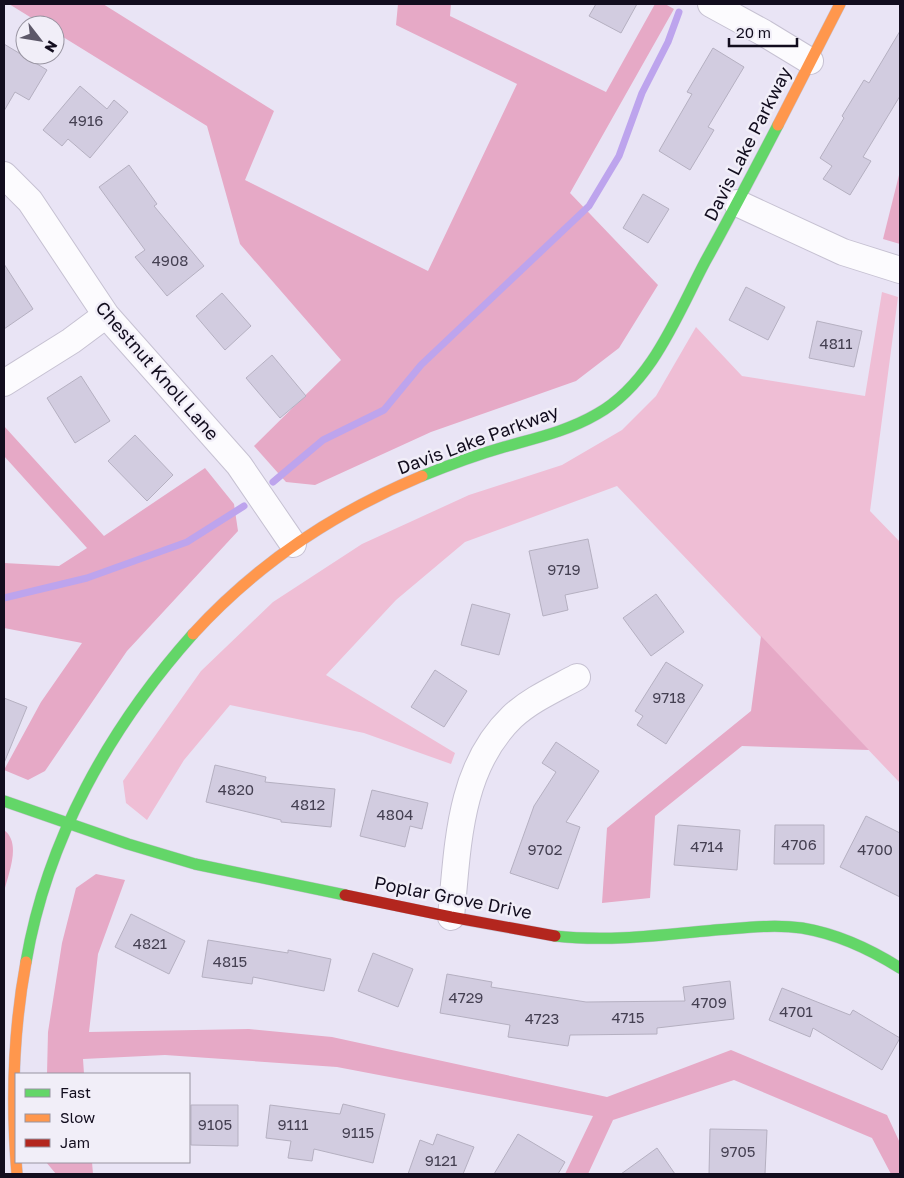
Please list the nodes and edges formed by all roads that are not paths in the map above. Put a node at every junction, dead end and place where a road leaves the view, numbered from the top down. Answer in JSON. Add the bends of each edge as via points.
{"nodes":[{"id":1,"x":711,"y":4,"type":"edge"},
{"id":2,"x":840,"y":4,"type":"edge"},
{"id":3,"x":810,"y":61,"type":"junction"},
{"id":4,"x":4,"y":175,"type":"edge"},
{"id":5,"x":738,"y":203,"type":"junction"},
{"id":6,"x":900,"y":270,"type":"edge"},
{"id":7,"x":106,"y":315,"type":"junction"},
{"id":8,"x":4,"y":383,"type":"edge"},
{"id":9,"x":293,"y":544,"type":"junction"},
{"id":10,"x":577,"y":678,"type":"dead end"},
{"id":11,"x":4,"y":801,"type":"edge"},
{"id":12,"x":68,"y":823,"type":"junction"},
{"id":13,"x":450,"y":917,"type":"junction"},
{"id":14,"x":900,"y":968,"type":"edge"},
{"id":15,"x":15,"y":1153,"type":"edge"}],
"edges":[{"from":1,"to":3,"type":"street"},
{"from":2,"to":3,"type":"street","name":"Davis Lake Parkway"},
{"from":3,"to":5,"type":"street","name":"Davis Lake Parkway"},
{"from":4,"to":7,"type":"street","name":"Chestnut Knoll Lane","via":[[30,200]]},
{"from":5,"to":6,"type":"street","via":[[843,252]]},
{"from":5,"to":9,"type":"street","name":"Davis Lake Parkway","via":[[657,352],[611,405],[561,430],[424,475],[373,498]]},
{"from":7,"to":8,"type":"street"},
{"from":7,"to":9,"type":"street","name":"Chestnut Knoll Lane","via":[[239,465]]},
{"from":9,"to":12,"type":"street","name":"Davis Lake Parkway","via":[[194,631],[147,688],[110,745]]},
{"from":10,"to":13,"type":"street","via":[[513,716],[480,760],[468,791],[460,830]]},
{"from":11,"to":12,"type":"street","name":"Poplar Grove Drive"},
{"from":12,"to":13,"type":"street","name":"Poplar Grove Drive","via":[[196,864]]},
{"from":12,"to":15,"type":"street","name":"Davis Lake Parkway","via":[[32,925],[21,987],[13,1056]]},
{"from":13,"to":14,"type":"street","name":"Poplar Grove Drive","via":[[558,936],[616,939],[762,926],[802,928],[844,939],[873,951]]}]}
